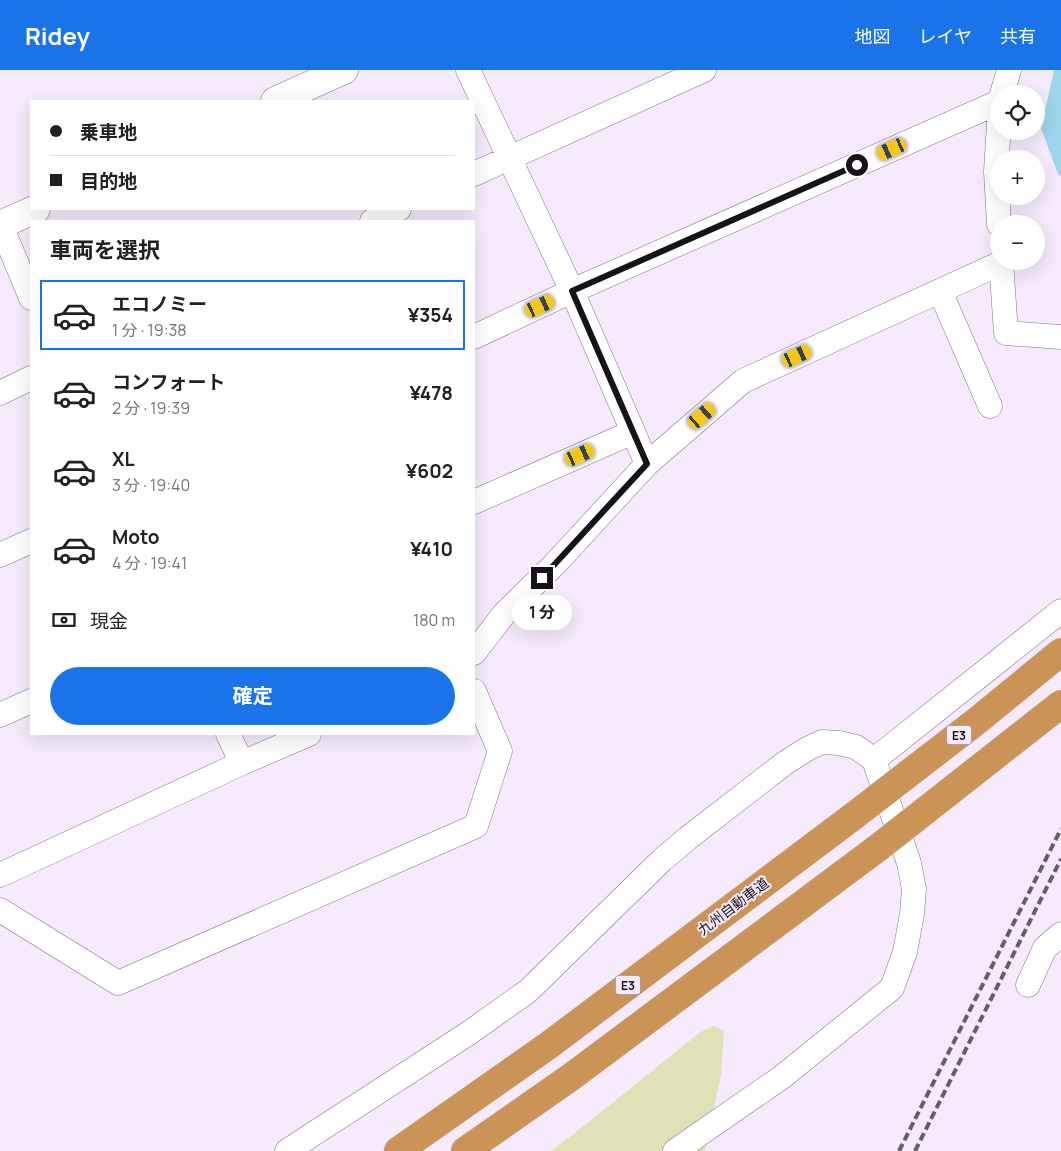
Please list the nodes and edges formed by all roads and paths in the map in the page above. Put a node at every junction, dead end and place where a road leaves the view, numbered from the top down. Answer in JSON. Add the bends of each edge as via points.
{"nodes":[{"id":1,"x":344,"y":70,"type":"edge"},
{"id":2,"x":468,"y":70,"type":"edge"},
{"id":3,"x":704,"y":70,"type":"edge"},
{"id":4,"x":1009,"y":70,"type":"edge"},
{"id":5,"x":1005,"y":85,"type":"edge"},
{"id":6,"x":277,"y":100,"type":"edge"},
{"id":7,"x":990,"y":106,"type":"edge"},
{"id":8,"x":998,"y":140,"type":"edge"},
{"id":9,"x":510,"y":158,"type":"junction"},
{"id":10,"x":475,"y":174,"type":"edge"},
{"id":11,"x":34,"y":210,"type":"edge"},
{"id":12,"x":397,"y":210,"type":"edge"},
{"id":13,"x":998,"y":215,"type":"edge"},
{"id":14,"x":374,"y":220,"type":"edge"},
{"id":15,"x":0,"y":224,"type":"edge"},
{"id":16,"x":990,"y":267,"type":"edge"},
{"id":17,"x":1002,"y":270,"type":"edge"},
{"id":18,"x":572,"y":291,"type":"junction"},
{"id":19,"x":940,"y":291,"type":"junction"},
{"id":20,"x":30,"y":296,"type":"edge"},
{"id":21,"x":1061,"y":336,"type":"edge"},
{"id":22,"x":475,"y":337,"type":"edge"},
{"id":23,"x":30,"y":378,"type":"edge"},
{"id":24,"x":0,"y":393,"type":"edge"},
{"id":25,"x":990,"y":406,"type":"dead end"},
{"id":26,"x":633,"y":432,"type":"junction"},
{"id":27,"x":647,"y":464,"type":"junction"},
{"id":28,"x":475,"y":502,"type":"edge"},
{"id":29,"x":30,"y":541,"type":"edge"},
{"id":30,"x":0,"y":555,"type":"edge"},
{"id":31,"x":1061,"y":611,"type":"edge"},
{"id":32,"x":475,"y":652,"type":"edge"},
{"id":33,"x":1061,"y":652,"type":"edge"},
{"id":34,"x":475,"y":693,"type":"edge"},
{"id":35,"x":30,"y":701,"type":"edge"},
{"id":36,"x":1061,"y":704,"type":"edge"},
{"id":37,"x":0,"y":715,"type":"edge"},
{"id":38,"x":228,"y":735,"type":"edge"},
{"id":39,"x":307,"y":735,"type":"edge"},
{"id":40,"x":874,"y":760,"type":"junction"},
{"id":41,"x":242,"y":763,"type":"junction"},
{"id":42,"x":0,"y":875,"type":"edge"},
{"id":43,"x":0,"y":910,"type":"edge"},
{"id":44,"x":1061,"y":934,"type":"edge"},
{"id":45,"x":1028,"y":985,"type":"dead end"},
{"id":46,"x":286,"y":1151,"type":"edge"},
{"id":47,"x":398,"y":1151,"type":"edge"},
{"id":48,"x":465,"y":1151,"type":"edge"},
{"id":49,"x":675,"y":1151,"type":"edge"}],
"edges":[{"from":1,"to":6,"type":"street"},
{"from":2,"to":9,"type":"street"},
{"from":3,"to":9,"type":"street"},
{"from":4,"to":5,"type":"street"},
{"from":7,"to":18,"type":"street"},
{"from":8,"to":13,"type":"street"},
{"from":9,"to":10,"type":"street"},
{"from":9,"to":18,"type":"street"},
{"from":11,"to":15,"type":"street"},
{"from":12,"to":14,"type":"street"},
{"from":15,"to":20,"type":"street"},
{"from":16,"to":19,"type":"street"},
{"from":17,"to":21,"type":"street","via":[[1006,333]]},
{"from":18,"to":22,"type":"street"},
{"from":18,"to":26,"type":"street"},
{"from":19,"to":25,"type":"street"},
{"from":19,"to":27,"type":"street","via":[[743,381]]},
{"from":23,"to":24,"type":"street"},
{"from":26,"to":27,"type":"street"},
{"from":26,"to":28,"type":"street"},
{"from":27,"to":32,"type":"street","via":[[504,614]]},
{"from":29,"to":30,"type":"street"},
{"from":31,"to":40,"type":"street"},
{"from":33,"to":47,"type":"highway","name":"九州自動車道","number":"E3","bridge":true,"via":[[855,815],[549,1045]]},
{"from":34,"to":43,"type":"street","via":[[500,751],[476,826],[118,983]]},
{"from":35,"to":37,"type":"street"},
{"from":36,"to":48,"type":"highway","bridge":true,"via":[[879,847],[571,1077]]},
{"from":38,"to":41,"type":"street"},
{"from":39,"to":41,"type":"street"},
{"from":40,"to":46,"type":"street","via":[[856,747],[839,743],[822,742],[806,749],[662,860],[528,991]]},
{"from":40,"to":49,"type":"street","via":[[914,889],[905,952],[892,988],[782,1077]]},
{"from":41,"to":42,"type":"street"},
{"from":44,"to":45,"type":"street","via":[[1045,948]]}]}
